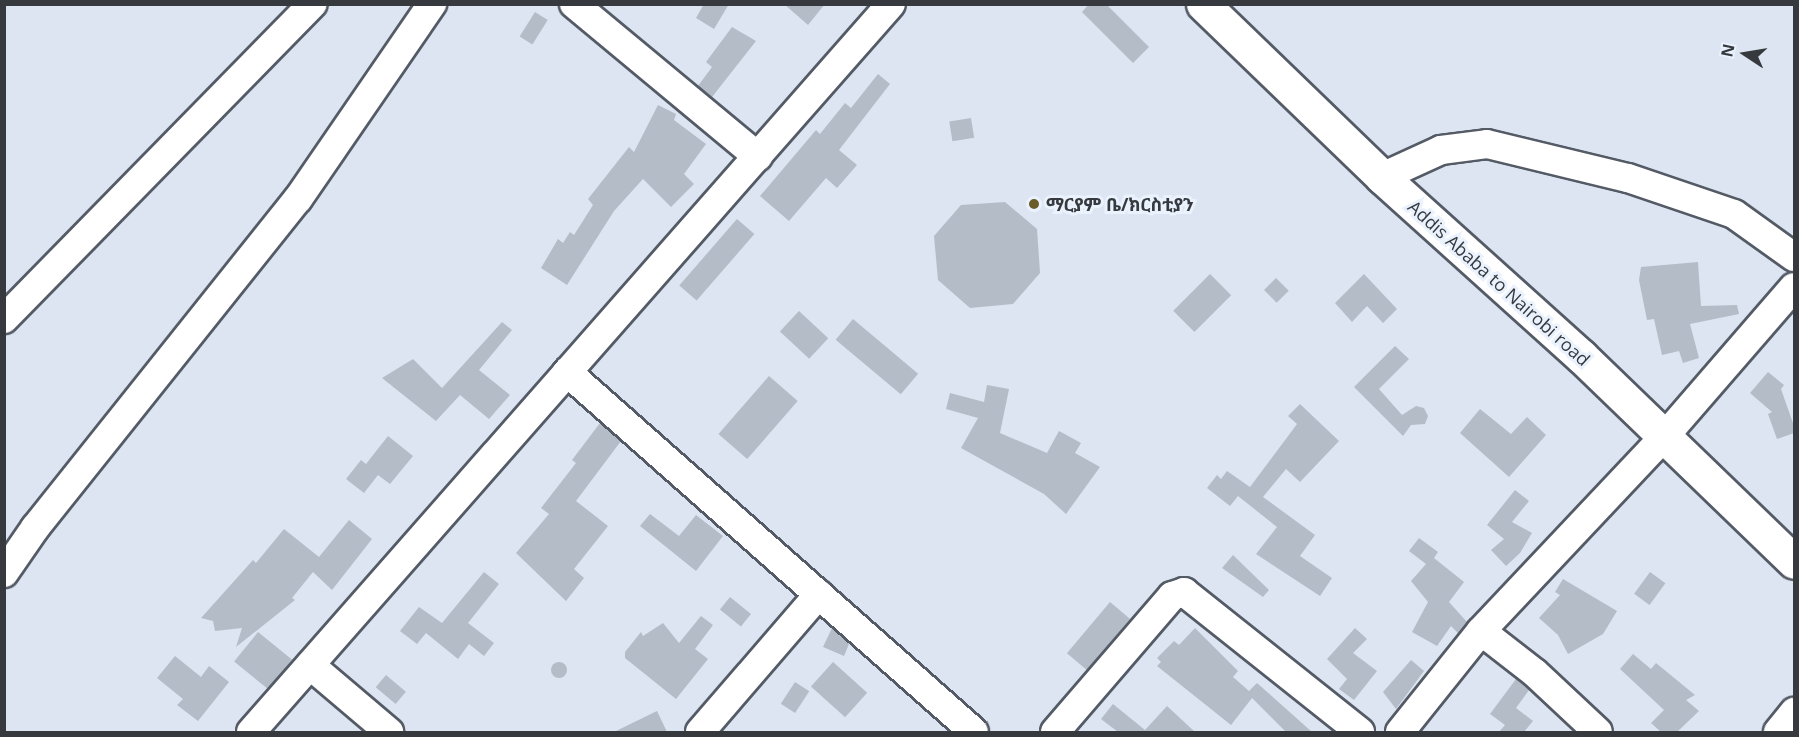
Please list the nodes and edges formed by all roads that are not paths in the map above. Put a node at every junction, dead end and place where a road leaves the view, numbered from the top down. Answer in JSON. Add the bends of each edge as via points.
{"nodes":[{"id":1,"x":313,"y":4,"type":"edge"},
{"id":2,"x":432,"y":4,"type":"edge"},
{"id":3,"x":574,"y":4,"type":"edge"},
{"id":4,"x":891,"y":4,"type":"edge"},
{"id":5,"x":1203,"y":4,"type":"edge"},
{"id":6,"x":758,"y":157,"type":"junction"},
{"id":7,"x":1382,"y":177,"type":"junction"},
{"id":8,"x":1794,"y":257,"type":"edge"},
{"id":9,"x":1794,"y":287,"type":"edge"},
{"id":10,"x":4,"y":319,"type":"edge"},
{"id":11,"x":567,"y":372,"type":"junction"},
{"id":12,"x":1664,"y":437,"type":"junction"},
{"id":13,"x":1794,"y":562,"type":"edge"},
{"id":14,"x":4,"y":573,"type":"edge"},
{"id":15,"x":819,"y":594,"type":"junction"},
{"id":16,"x":1481,"y":631,"type":"junction"},
{"id":17,"x":310,"y":665,"type":"junction"},
{"id":18,"x":1794,"y":712,"type":"edge"},
{"id":19,"x":251,"y":732,"type":"edge"},
{"id":20,"x":389,"y":732,"type":"edge"},
{"id":21,"x":700,"y":732,"type":"edge"},
{"id":22,"x":974,"y":732,"type":"edge"},
{"id":23,"x":1054,"y":732,"type":"edge"},
{"id":24,"x":1360,"y":732,"type":"edge"},
{"id":25,"x":1400,"y":732,"type":"edge"},
{"id":26,"x":1598,"y":732,"type":"edge"},
{"id":27,"x":1778,"y":732,"type":"edge"}],
"edges":[{"from":1,"to":10,"type":"street"},
{"from":2,"to":14,"type":"street","via":[[298,199],[35,528]]},
{"from":3,"to":6,"type":"street"},
{"from":4,"to":6,"type":"street"},
{"from":5,"to":7,"type":"highway","name":"Addis Ababa to Nairobi road"},
{"from":6,"to":11,"type":"street"},
{"from":7,"to":8,"type":"street","via":[[1441,150],[1487,144],[1628,178],[1734,214]]},
{"from":7,"to":12,"type":"highway","name":"Addis Ababa to Nairobi road","via":[[1540,318]]},
{"from":9,"to":12,"type":"street"},
{"from":11,"to":15,"type":"street"},
{"from":11,"to":17,"type":"street"},
{"from":12,"to":13,"type":"highway","name":"Addis Ababa to Nairobi road"},
{"from":12,"to":16,"type":"street"},
{"from":15,"to":21,"type":"street"},
{"from":15,"to":22,"type":"street"},
{"from":16,"to":25,"type":"street"},
{"from":16,"to":26,"type":"street","via":[[1535,673]]},
{"from":17,"to":19,"type":"street"},
{"from":17,"to":20,"type":"street"},
{"from":18,"to":27,"type":"street"},
{"from":23,"to":24,"type":"street","via":[[1172,596],[1184,592]]}]}
